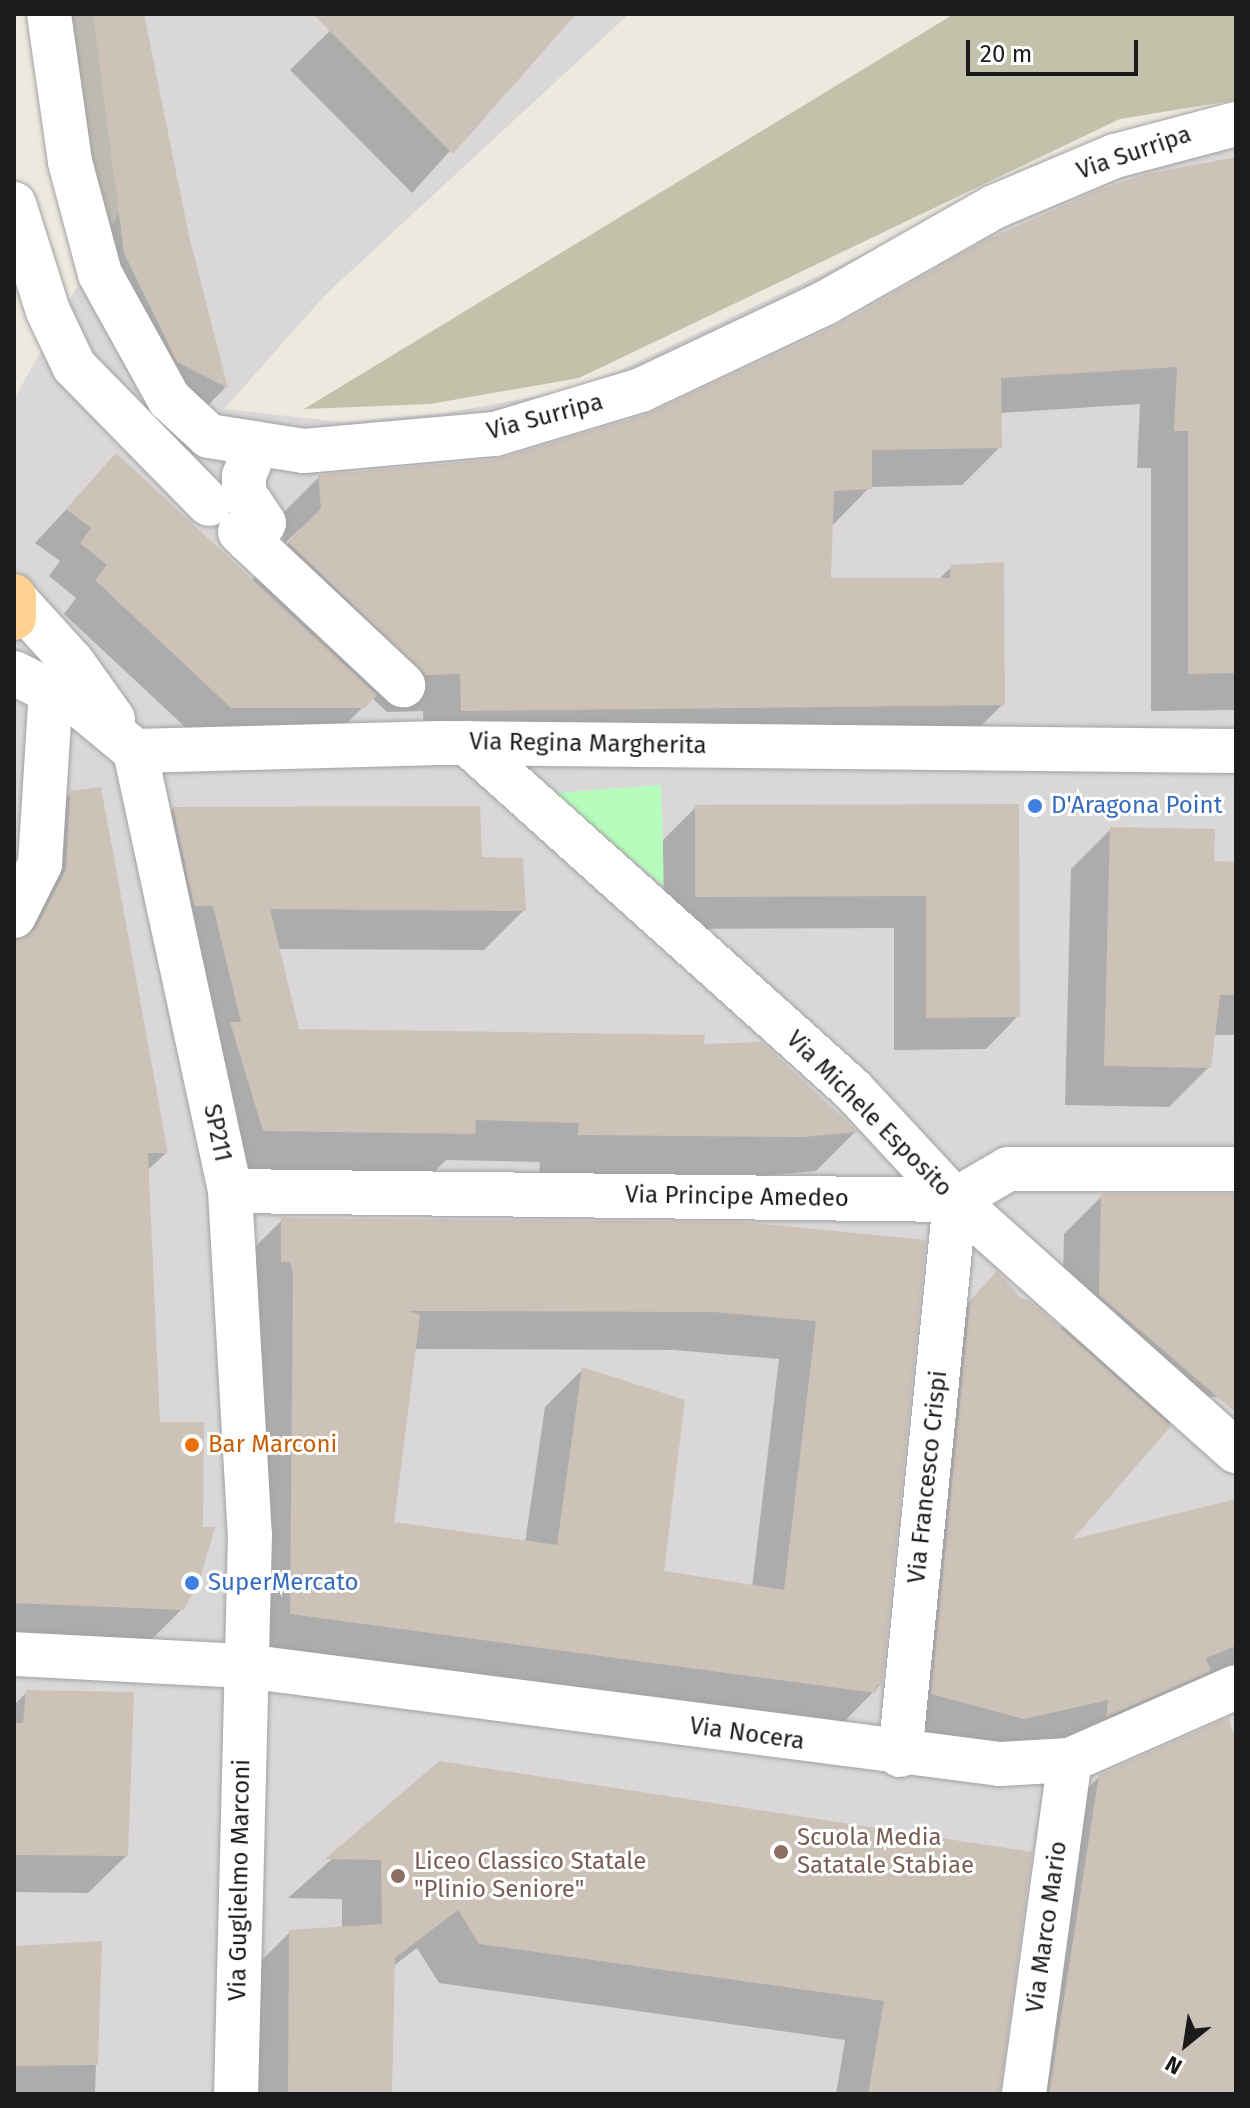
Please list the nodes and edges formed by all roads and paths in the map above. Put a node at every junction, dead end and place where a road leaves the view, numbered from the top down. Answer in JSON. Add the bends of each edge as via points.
{"nodes":[{"id":1,"x":49,"y":14,"type":"edge"},
{"id":2,"x":1236,"y":124,"type":"edge"},
{"id":3,"x":14,"y":204,"type":"edge"},
{"id":4,"x":257,"y":443,"type":"junction"},
{"id":5,"x":233,"y":525,"type":"junction"},
{"id":6,"x":14,"y":597,"type":"edge"},
{"id":7,"x":14,"y":618,"type":"edge"},
{"id":8,"x":32,"y":681,"type":"edge"},
{"id":9,"x":403,"y":685,"type":"dead end"},
{"id":10,"x":467,"y":743,"type":"junction"},
{"id":11,"x":135,"y":751,"type":"junction"},
{"id":12,"x":1236,"y":751,"type":"edge"},
{"id":13,"x":14,"y":916,"type":"edge"},
{"id":14,"x":1236,"y":1169,"type":"edge"},
{"id":15,"x":230,"y":1191,"type":"junction"},
{"id":16,"x":955,"y":1200,"type":"junction"},
{"id":17,"x":1236,"y":1451,"type":"edge"},
{"id":18,"x":14,"y":1654,"type":"edge"},
{"id":19,"x":245,"y":1666,"type":"junction"},
{"id":20,"x":1236,"y":1687,"type":"edge"},
{"id":21,"x":900,"y":1755,"type":"junction"},
{"id":22,"x":1070,"y":1760,"type":"junction"},
{"id":23,"x":236,"y":2094,"type":"edge"},
{"id":24,"x":1024,"y":2094,"type":"edge"}],
"edges":[{"from":1,"to":4,"type":"street","name":"Via Surripa","via":[[70,162],[100,274],[169,399],[209,436]]},
{"from":2,"to":4,"type":"street","name":"Via Surripa","via":[[1115,156],[994,207],[825,303],[641,390],[495,434],[304,451]]},
{"from":3,"to":5,"type":"street","via":[[48,311],[74,366]]},
{"from":4,"to":5,"type":"street","via":[[244,476],[244,493],[264,523]]},
{"from":5,"to":9,"type":"street"},
{"from":6,"to":7,"type":"main road"},
{"from":6,"to":11,"type":"street","via":[[73,663]]},
{"from":8,"to":11,"type":"street","via":[[82,707]]},
{"from":8,"to":13,"type":"street","via":[[40,864]]},
{"from":10,"to":11,"type":"street","name":"Via Regina Margherita"},
{"from":10,"to":12,"type":"street","name":"Via Regina Margherita"},
{"from":10,"to":16,"type":"street","name":"Via Michele Esposito","via":[[853,1090]]},
{"from":11,"to":15,"type":"street","name":"SP211"},
{"from":14,"to":16,"type":"street","via":[[1008,1169]]},
{"from":15,"to":16,"type":"street","name":"Via Principe Amedeo"},
{"from":15,"to":19,"type":"street","name":"SP211","via":[[250,1535]]},
{"from":16,"to":17,"type":"street","name":"Via Michele Esposito"},
{"from":16,"to":21,"type":"street","name":"Via Francesco Crispi"},
{"from":18,"to":19,"type":"street","name":"Via Nocera"},
{"from":19,"to":21,"type":"street","name":"Via Nocera"},
{"from":19,"to":23,"type":"street","name":"Via Guglielmo Marconi"},
{"from":20,"to":22,"type":"street","name":"Via Nocera"},
{"from":21,"to":22,"type":"street","name":"Via Nocera","via":[[1000,1764]]},
{"from":22,"to":24,"type":"street","name":"Via Marco Mario"}]}
